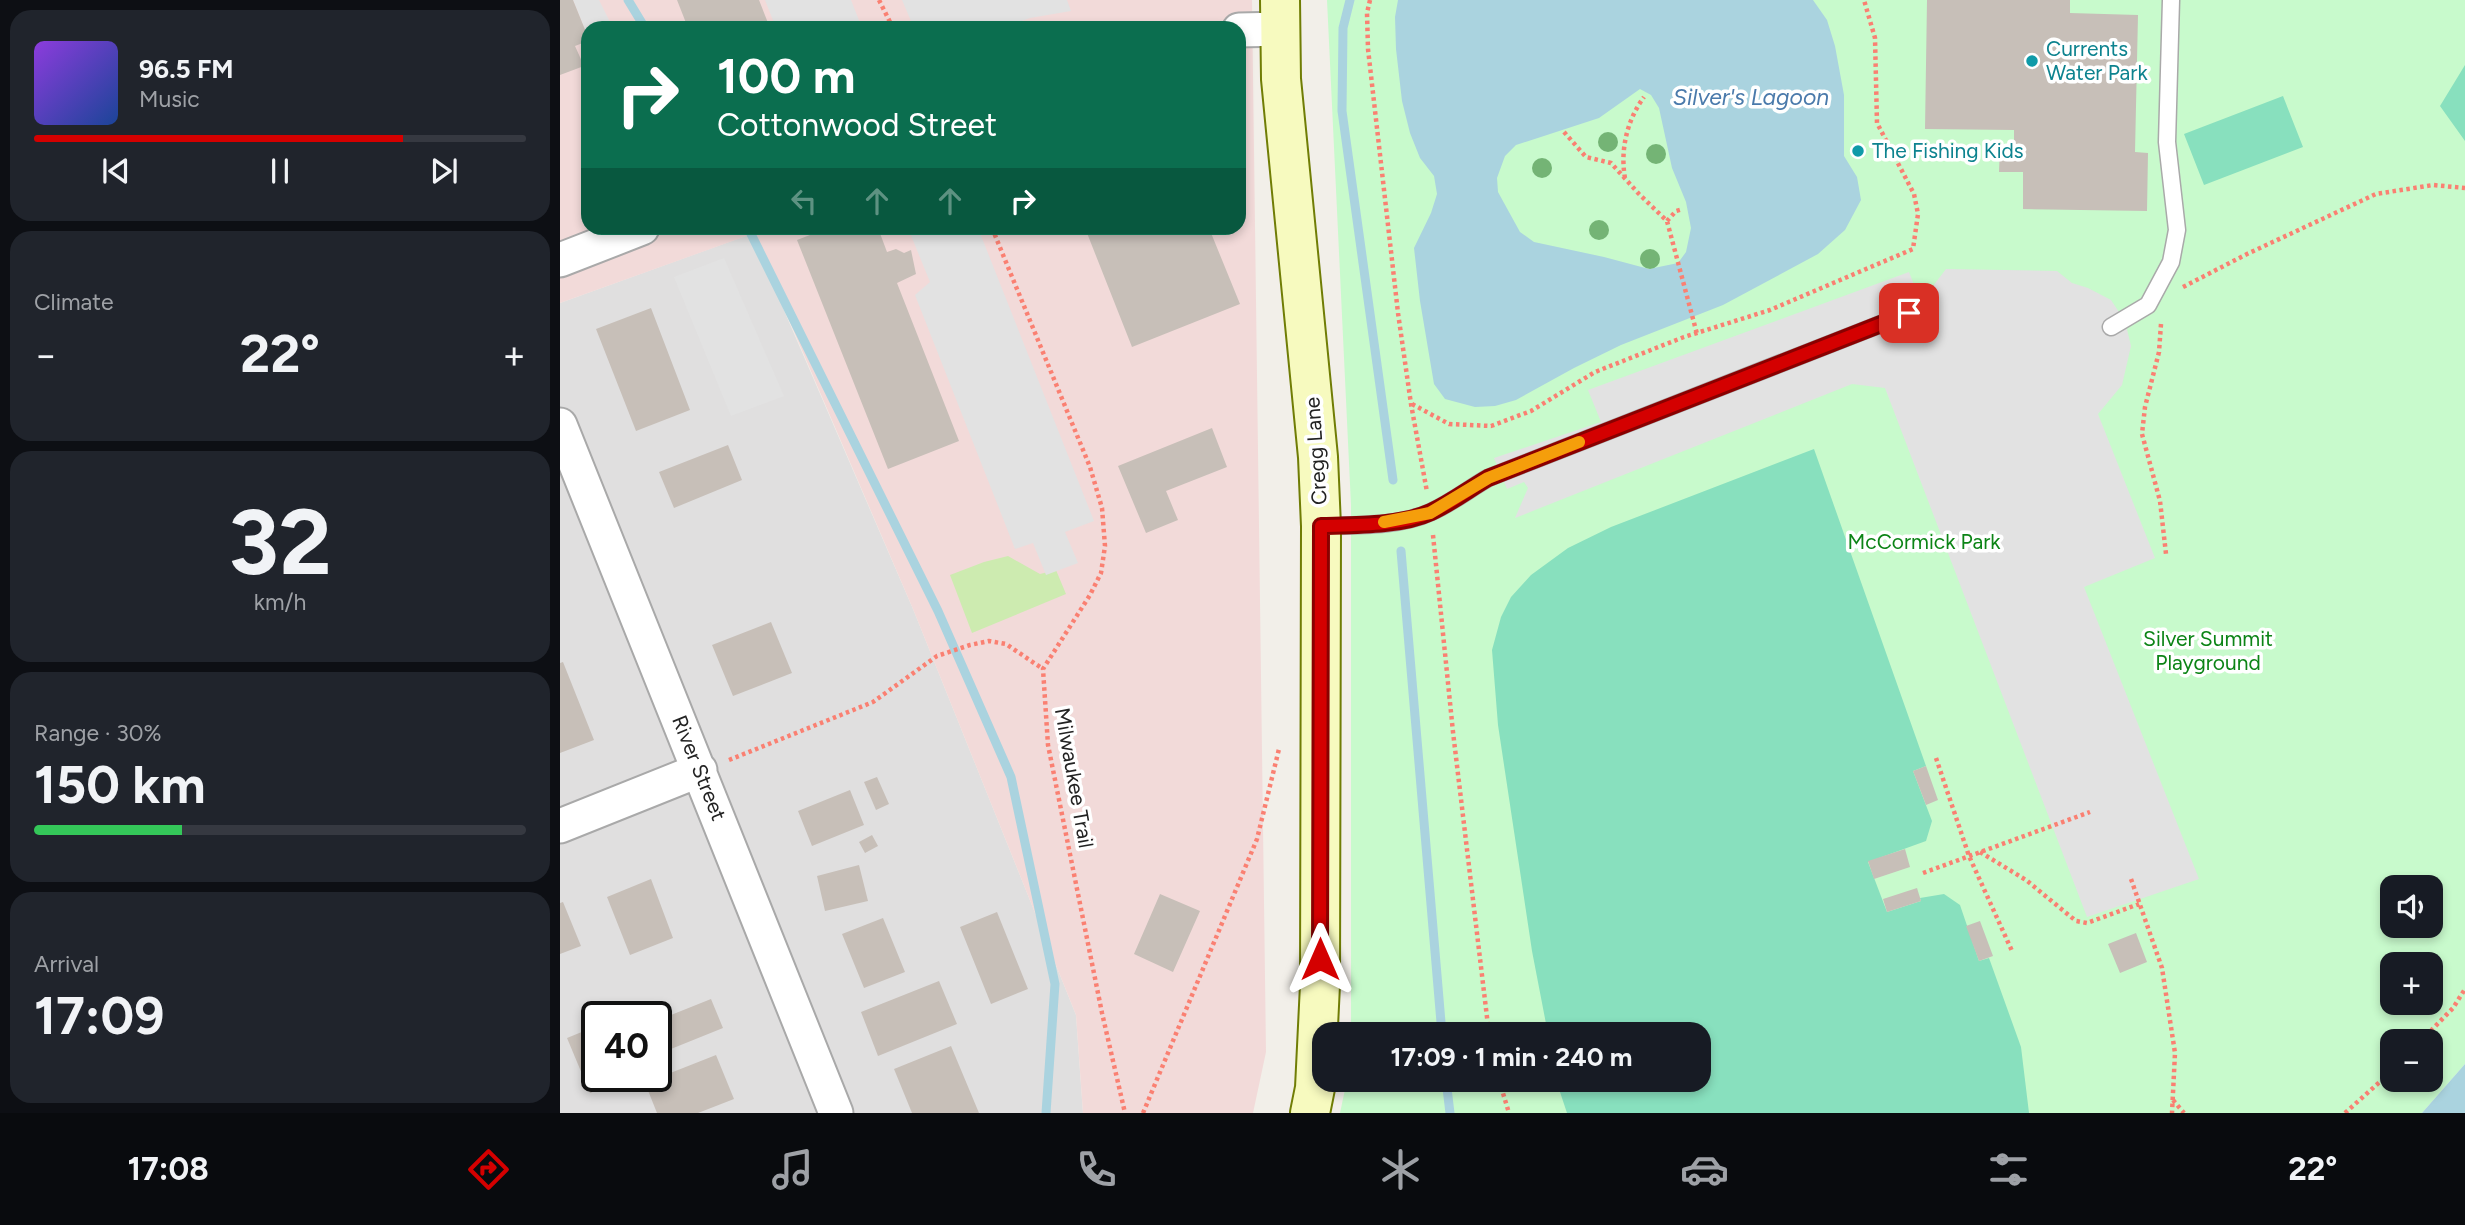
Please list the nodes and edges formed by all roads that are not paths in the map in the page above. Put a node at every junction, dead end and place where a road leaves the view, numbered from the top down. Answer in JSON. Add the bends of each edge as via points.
{"nodes":[{"id":1,"x":2171,"y":0,"type":"edge"},
{"id":2,"x":1280,"y":15,"type":"edge"},
{"id":3,"x":1246,"y":27,"type":"edge"},
{"id":4,"x":624,"y":235,"type":"edge"},
{"id":5,"x":560,"y":260,"type":"edge"},
{"id":6,"x":1909,"y":313,"type":"dead end"},
{"id":7,"x":2110,"y":327,"type":"dead end"},
{"id":8,"x":560,"y":425,"type":"edge"},
{"id":9,"x":1321,"y":526,"type":"junction"},
{"id":10,"x":715,"y":765,"type":"junction"},
{"id":11,"x":560,"y":827,"type":"edge"},
{"id":12,"x":836,"y":1113,"type":"edge"},
{"id":13,"x":1310,"y":1113,"type":"edge"}],
"edges":[{"from":1,"to":7,"type":"lane","via":[[2167,142],[2177,230],[2171,262],[2155,301]]},
{"from":2,"to":3,"type":"street"},
{"from":2,"to":9,"type":"street","name":"Cregg Lane","via":[[1281,79]]},
{"from":4,"to":5,"type":"street"},
{"from":6,"to":9,"type":"lane","via":[[1488,478],[1430,513],[1359,525]]},
{"from":8,"to":10,"type":"street","name":"River Street"},
{"from":9,"to":13,"type":"street","name":"Cregg Lane","via":[[1320,985]]},
{"from":10,"to":11,"type":"street"},
{"from":10,"to":12,"type":"street","name":"River Street"}]}
